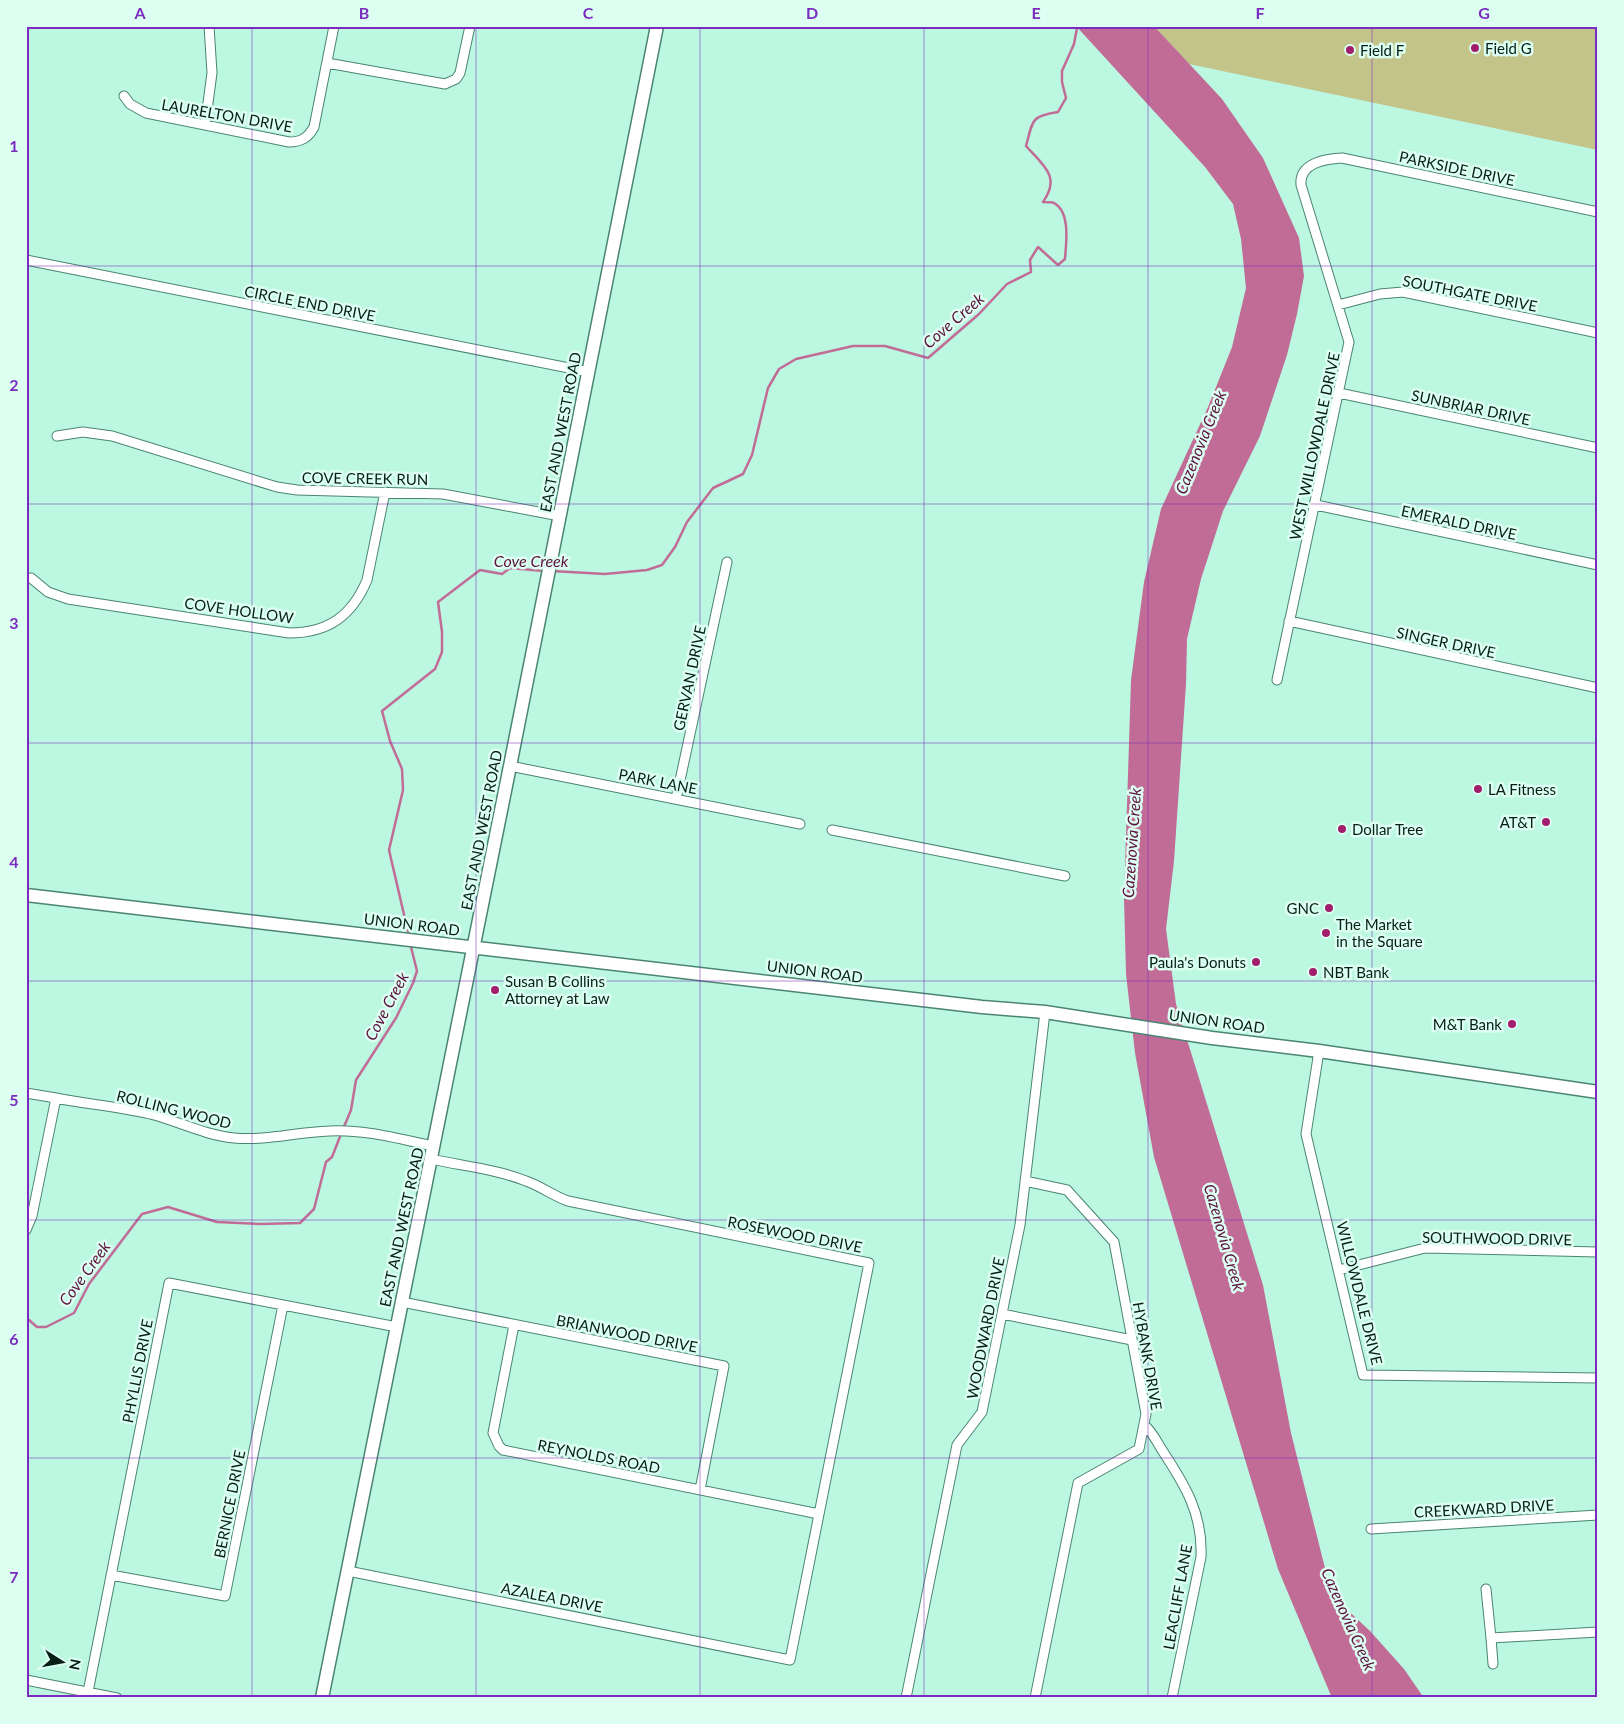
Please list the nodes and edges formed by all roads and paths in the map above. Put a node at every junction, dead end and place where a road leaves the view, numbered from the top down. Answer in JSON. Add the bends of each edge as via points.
{"nodes":[{"id":1,"x":209,"y":26,"type":"edge"},
{"id":2,"x":334,"y":26,"type":"edge"},
{"id":3,"x":470,"y":26,"type":"edge"},
{"id":4,"x":657,"y":26,"type":"edge"},
{"id":5,"x":327,"y":63,"type":"junction"},
{"id":6,"x":124,"y":96,"type":"dead end"},
{"id":7,"x":205,"y":125,"type":"junction"},
{"id":8,"x":1310,"y":166,"type":"joint"},
{"id":9,"x":1598,"y":212,"type":"edge"},
{"id":10,"x":26,"y":260,"type":"edge"},
{"id":11,"x":1338,"y":305,"type":"junction"},
{"id":12,"x":1598,"y":333,"type":"edge"},
{"id":13,"x":589,"y":372,"type":"junction"},
{"id":14,"x":1339,"y":393,"type":"junction"},
{"id":15,"x":57,"y":436,"type":"dead end"},
{"id":16,"x":1598,"y":448,"type":"edge"},
{"id":17,"x":385,"y":492,"type":"junction"},
{"id":18,"x":1316,"y":505,"type":"junction"},
{"id":19,"x":560,"y":516,"type":"junction"},
{"id":20,"x":728,"y":562,"type":"dead end"},
{"id":21,"x":1598,"y":565,"type":"edge"},
{"id":22,"x":31,"y":578,"type":"dead end"},
{"id":23,"x":1289,"y":621,"type":"junction"},
{"id":24,"x":1277,"y":680,"type":"dead end"},
{"id":25,"x":1598,"y":688,"type":"edge"},
{"id":26,"x":510,"y":766,"type":"junction"},
{"id":27,"x":676,"y":799,"type":"junction"},
{"id":28,"x":800,"y":824,"type":"dead end"},
{"id":29,"x":832,"y":830,"type":"dead end"},
{"id":30,"x":1065,"y":876,"type":"dead end"},
{"id":31,"x":26,"y":895,"type":"edge"},
{"id":32,"x":474,"y":947,"type":"junction"},
{"id":33,"x":1045,"y":1012,"type":"junction"},
{"id":34,"x":1319,"y":1051,"type":"junction"},
{"id":35,"x":1598,"y":1092,"type":"edge"},
{"id":36,"x":26,"y":1093,"type":"edge"},
{"id":37,"x":56,"y":1098,"type":"junction"},
{"id":38,"x":434,"y":1146,"type":"junction"},
{"id":39,"x":431,"y":1159,"type":"junction"},
{"id":40,"x":1025,"y":1181,"type":"junction"},
{"id":41,"x":26,"y":1230,"type":"edge"},
{"id":42,"x":1598,"y":1252,"type":"edge"},
{"id":43,"x":1339,"y":1270,"type":"junction"},
{"id":44,"x":402,"y":1302,"type":"junction"},
{"id":45,"x":283,"y":1305,"type":"junction"},
{"id":46,"x":1002,"y":1314,"type":"junction"},
{"id":47,"x":514,"y":1325,"type":"junction"},
{"id":48,"x":397,"y":1327,"type":"junction"},
{"id":49,"x":1132,"y":1340,"type":"junction"},
{"id":50,"x":1598,"y":1378,"type":"edge"},
{"id":51,"x":1144,"y":1425,"type":"junction"},
{"id":52,"x":700,"y":1490,"type":"junction"},
{"id":53,"x":819,"y":1514,"type":"junction"},
{"id":54,"x":1598,"y":1516,"type":"edge"},
{"id":55,"x":1371,"y":1529,"type":"dead end"},
{"id":56,"x":348,"y":1571,"type":"junction"},
{"id":57,"x":111,"y":1575,"type":"junction"},
{"id":58,"x":1486,"y":1589,"type":"dead end"},
{"id":59,"x":1598,"y":1632,"type":"edge"},
{"id":60,"x":1491,"y":1638,"type":"junction"},
{"id":61,"x":751,"y":1652,"type":"joint"},
{"id":62,"x":1493,"y":1664,"type":"dead end"},
{"id":63,"x":26,"y":1680,"type":"edge"},
{"id":64,"x":88,"y":1692,"type":"junction"},
{"id":65,"x":117,"y":1698,"type":"edge"},
{"id":66,"x":322,"y":1698,"type":"edge"},
{"id":67,"x":906,"y":1698,"type":"edge"},
{"id":68,"x":1035,"y":1698,"type":"edge"},
{"id":69,"x":1172,"y":1698,"type":"edge"}],
"edges":[{"from":1,"to":7,"type":"street","via":[[212,73]]},
{"from":2,"to":5,"type":"street","name":"LAURELTON DRIVE"},
{"from":3,"to":5,"type":"street","via":[[460,74],[444,84]]},
{"from":4,"to":13,"type":"street","name":"EAST AND WEST ROAD"},
{"from":5,"to":7,"type":"street","name":"LAURELTON DRIVE","via":[[314,127],[306,138],[289,142]]},
{"from":6,"to":7,"type":"street","name":"LAURELTON DRIVE","via":[[146,114]]},
{"from":8,"to":9,"type":"street","name":"PARKSIDE DRIVE","via":[[1342,158]]},
{"from":8,"to":11,"type":"street","name":"WEST WILLOWDALE DRIVE","via":[[1302,174],[1301,185]]},
{"from":10,"to":13,"type":"street","name":"CIRCLE END DRIVE"},
{"from":11,"to":12,"type":"street","name":"SOUTHGATE DRIVE","via":[[1380,294],[1403,292]]},
{"from":11,"to":14,"type":"street","name":"WEST WILLOWDALE DRIVE","via":[[1349,342]]},
{"from":13,"to":19,"type":"street","name":"EAST AND WEST ROAD"},
{"from":14,"to":16,"type":"street","name":"SUNBRIAR DRIVE"},
{"from":14,"to":18,"type":"street","name":"WEST WILLOWDALE DRIVE"},
{"from":15,"to":17,"type":"street","name":"COVE CREEK RUN","via":[[82,432],[112,436],[277,487],[317,492]]},
{"from":17,"to":19,"type":"street","name":"COVE CREEK RUN","via":[[457,496]]},
{"from":17,"to":22,"type":"street","name":"COVE HOLLOW","via":[[362,592],[345,615],[312,631],[290,633],[68,599],[48,592]]},
{"from":18,"to":21,"type":"street","name":"EMERALD DRIVE"},
{"from":18,"to":23,"type":"street","name":"WEST WILLOWDALE DRIVE"},
{"from":19,"to":26,"type":"street","name":"EAST AND WEST ROAD"},
{"from":20,"to":27,"type":"street","name":"GERVAN DRIVE"},
{"from":23,"to":24,"type":"street","name":"WEST WILLOWDALE DRIVE"},
{"from":23,"to":25,"type":"street","name":"SINGER DRIVE"},
{"from":26,"to":27,"type":"street","name":"PARK LANE"},
{"from":26,"to":32,"type":"street","name":"EAST AND WEST ROAD"},
{"from":27,"to":28,"type":"street","name":"PARK LANE"},
{"from":29,"to":30,"type":"street"},
{"from":31,"to":32,"type":"street","name":"UNION ROAD"},
{"from":32,"to":33,"type":"street","name":"UNION ROAD"},
{"from":32,"to":38,"type":"street","name":"EAST AND WEST ROAD"},
{"from":33,"to":34,"type":"street","name":"UNION ROAD"},
{"from":33,"to":40,"type":"street","name":"WOODWARD DRIVE"},
{"from":34,"to":35,"type":"street","name":"UNION ROAD"},
{"from":34,"to":43,"type":"street","name":"WILLOWDALE DRIVE","via":[[1306,1134]]},
{"from":36,"to":37,"type":"street","name":"ROLLING WOOD"},
{"from":37,"to":38,"type":"street","name":"ROLLING WOOD","via":[[151,1115],[232,1138],[264,1139],[346,1130]]},
{"from":37,"to":41,"type":"street","via":[[32,1216]]},
{"from":38,"to":39,"type":"street","name":"EAST AND WEST ROAD"},
{"from":39,"to":44,"type":"street","name":"EAST AND WEST ROAD"},
{"from":39,"to":53,"type":"street","name":"ROSEWOOD DRIVE","via":[[514,1176],[568,1202],[869,1263]]},
{"from":40,"to":46,"type":"street","name":"WOODWARD DRIVE","via":[[1020,1225]]},
{"from":40,"to":49,"type":"street","name":"HYBANK DRIVE","via":[[1067,1190],[1114,1242]]},
{"from":42,"to":43,"type":"street","name":"SOUTHWOOD DRIVE","via":[[1425,1248]]},
{"from":43,"to":50,"type":"street","name":"WILLOWDALE DRIVE","via":[[1363,1374]]},
{"from":44,"to":47,"type":"street","name":"BRIANWOOD DRIVE"},
{"from":44,"to":48,"type":"street","name":"EAST AND WEST ROAD"},
{"from":45,"to":48,"type":"street","name":"PHYLLIS DRIVE"},
{"from":45,"to":57,"type":"street","name":"BERNICE DRIVE","via":[[224,1596]]},
{"from":45,"to":57,"type":"street","name":"PHYLLIS DRIVE","via":[[169,1283]]},
{"from":46,"to":49,"type":"street"},
{"from":46,"to":67,"type":"street","name":"WOODWARD DRIVE","via":[[982,1412],[957,1445]]},
{"from":47,"to":52,"type":"street","name":"REYNOLDS ROAD","via":[[493,1433],[503,1450]]},
{"from":47,"to":52,"type":"street","name":"BRIANWOOD DRIVE","via":[[724,1366]]},
{"from":48,"to":56,"type":"street","name":"EAST AND WEST ROAD"},
{"from":49,"to":51,"type":"street","name":"HYBANK DRIVE","via":[[1146,1414]]},
{"from":51,"to":68,"type":"street","name":"HYBANK DRIVE","via":[[1139,1449],[1078,1483]]},
{"from":51,"to":69,"type":"street","name":"LEACLIFF LANE","via":[[1187,1490],[1197,1515],[1201,1541],[1201,1557]]},
{"from":52,"to":53,"type":"street","name":"REYNOLDS ROAD"},
{"from":53,"to":61,"type":"street","name":"ROSEWOOD DRIVE","via":[[790,1660]]},
{"from":54,"to":55,"type":"street","name":"CREEKWARD DRIVE"},
{"from":56,"to":61,"type":"street","name":"AZALEA DRIVE"},
{"from":56,"to":66,"type":"street","name":"EAST AND WEST ROAD"},
{"from":57,"to":64,"type":"street","name":"PHYLLIS DRIVE"},
{"from":58,"to":60,"type":"street"},
{"from":59,"to":60,"type":"street"},
{"from":60,"to":62,"type":"street"},
{"from":63,"to":64,"type":"street"},
{"from":64,"to":65,"type":"street"}]}
